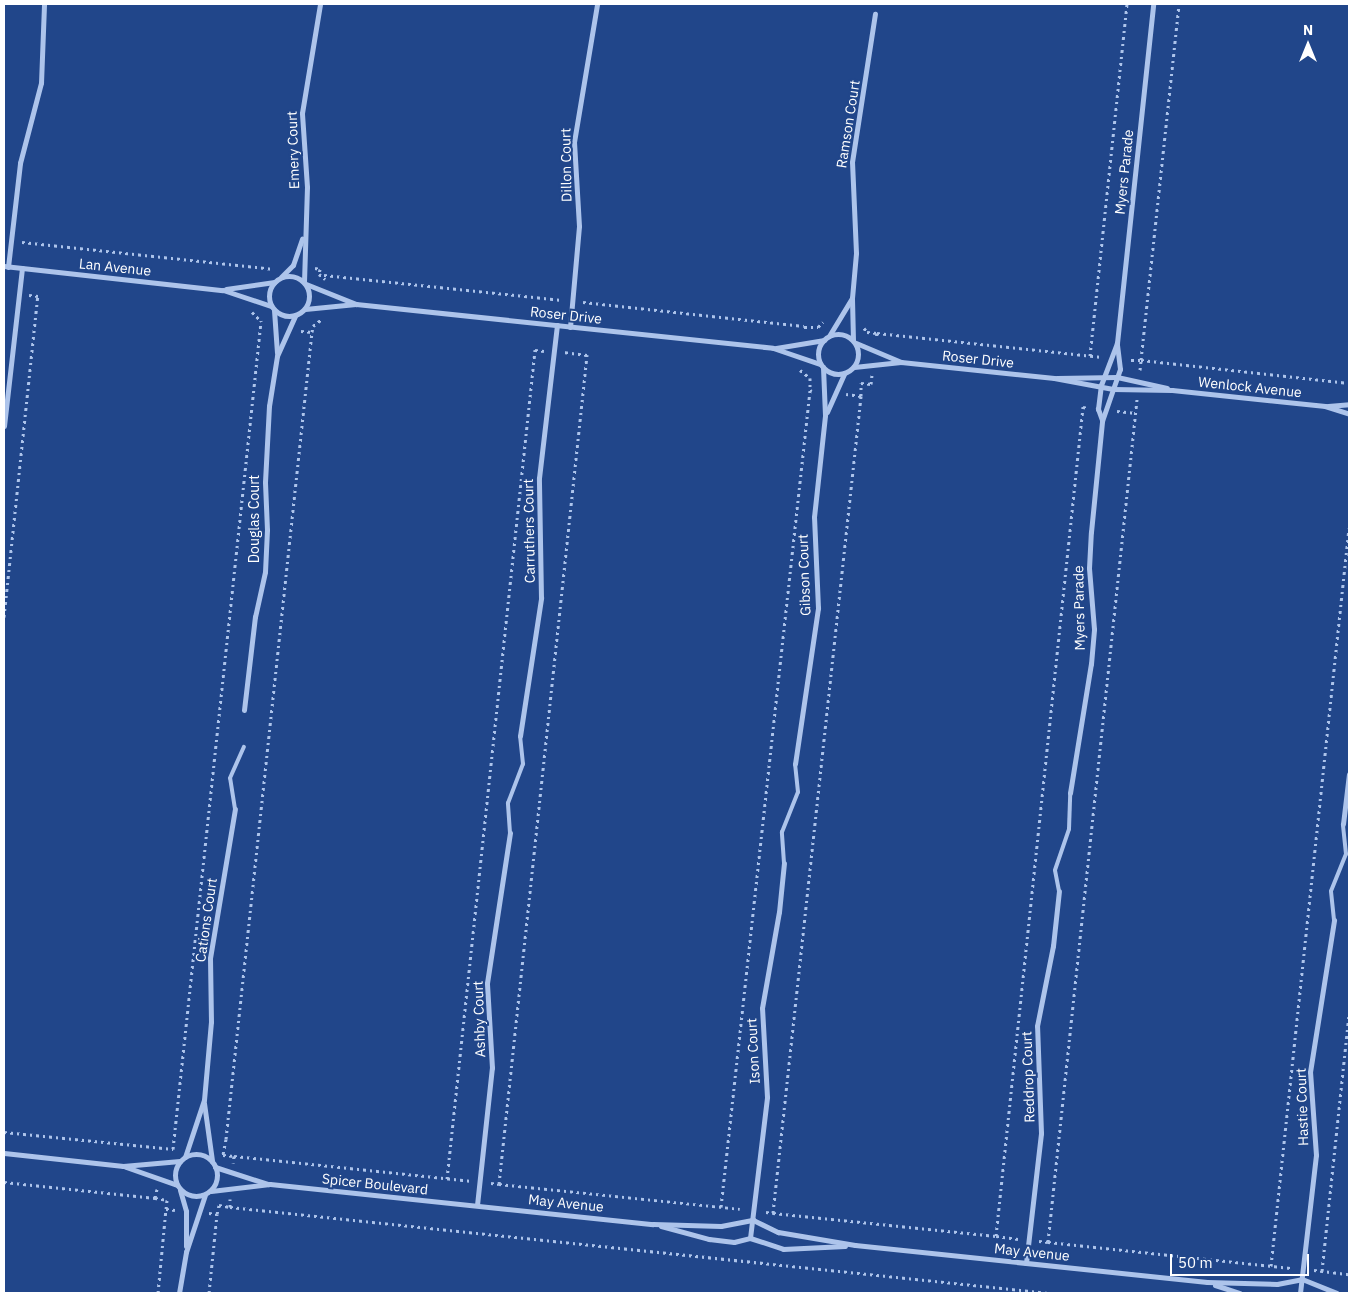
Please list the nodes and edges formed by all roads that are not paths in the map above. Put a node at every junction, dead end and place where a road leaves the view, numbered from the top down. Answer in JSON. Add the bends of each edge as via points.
{"nodes":[{"id":1,"x":44,"y":4,"type":"edge"},
{"id":2,"x":320,"y":4,"type":"edge"},
{"id":3,"x":597,"y":4,"type":"edge"},
{"id":4,"x":1153,"y":4,"type":"edge"},
{"id":5,"x":875,"y":14,"type":"dead end"},
{"id":6,"x":303,"y":236,"type":"junction"},
{"id":7,"x":6,"y":266,"type":"edge"},
{"id":8,"x":22,"y":268,"type":"junction"},
{"id":9,"x":277,"y":280,"type":"junction"},
{"id":10,"x":304,"y":283,"type":"junction"},
{"id":11,"x":223,"y":290,"type":"junction"},
{"id":12,"x":852,"y":298,"type":"junction"},
{"id":13,"x":356,"y":304,"type":"junction"},
{"id":14,"x":272,"y":307,"type":"junction"},
{"id":15,"x":305,"y":309,"type":"junction"},
{"id":16,"x":295,"y":316,"type":"junction"},
{"id":17,"x":557,"y":325,"type":"junction"},
{"id":18,"x":570,"y":327,"type":"junction"},
{"id":19,"x":826,"y":338,"type":"junction"},
{"id":20,"x":854,"y":341,"type":"junction"},
{"id":21,"x":1117,"y":343,"type":"junction"},
{"id":22,"x":773,"y":348,"type":"junction"},
{"id":23,"x":277,"y":356,"type":"junction"},
{"id":24,"x":901,"y":362,"type":"junction"},
{"id":25,"x":822,"y":366,"type":"junction"},
{"id":26,"x":854,"y":367,"type":"junction"},
{"id":27,"x":844,"y":374,"type":"junction"},
{"id":28,"x":1104,"y":377,"type":"junction"},
{"id":29,"x":1054,"y":378,"type":"junction"},
{"id":30,"x":1117,"y":378,"type":"junction"},
{"id":31,"x":1100,"y":388,"type":"junction"},
{"id":32,"x":1113,"y":390,"type":"junction"},
{"id":33,"x":1172,"y":390,"type":"junction"},
{"id":34,"x":1349,"y":404,"type":"edge"},
{"id":35,"x":1325,"y":406,"type":"junction"},
{"id":36,"x":1349,"y":414,"type":"edge"},
{"id":37,"x":826,"y":415,"type":"junction"},
{"id":38,"x":1102,"y":421,"type":"junction"},
{"id":39,"x":4,"y":426,"type":"edge"},
{"id":40,"x":244,"y":710,"type":"dead end"},
{"id":41,"x":520,"y":736,"type":"joint"},
{"id":42,"x":244,"y":746,"type":"dead end"},
{"id":43,"x":795,"y":764,"type":"joint"},
{"id":44,"x":1349,"y":774,"type":"edge"},
{"id":45,"x":1070,"y":793,"type":"joint"},
{"id":46,"x":236,"y":809,"type":"joint"},
{"id":47,"x":1343,"y":824,"type":"joint"},
{"id":48,"x":510,"y":833,"type":"joint"},
{"id":49,"x":784,"y":862,"type":"joint"},
{"id":50,"x":1059,"y":891,"type":"joint"},
{"id":51,"x":1334,"y":920,"type":"joint"},
{"id":52,"x":204,"y":1100,"type":"junction"},
{"id":53,"x":4,"y":1153,"type":"edge"},
{"id":54,"x":185,"y":1157,"type":"junction"},
{"id":55,"x":180,"y":1161,"type":"junction"},
{"id":56,"x":214,"y":1165,"type":"junction"},
{"id":57,"x":123,"y":1166,"type":"junction"},
{"id":58,"x":270,"y":1184,"type":"junction"},
{"id":59,"x":176,"y":1185,"type":"junction"},
{"id":60,"x":180,"y":1190,"type":"junction"},
{"id":61,"x":210,"y":1191,"type":"junction"},
{"id":62,"x":205,"y":1195,"type":"junction"},
{"id":63,"x":477,"y":1205,"type":"junction"},
{"id":64,"x":753,"y":1220,"type":"junction"},
{"id":65,"x":653,"y":1224,"type":"junction"},
{"id":66,"x":750,"y":1238,"type":"junction"},
{"id":67,"x":855,"y":1245,"type":"junction"},
{"id":68,"x":186,"y":1252,"type":"junction"},
{"id":69,"x":1026,"y":1263,"type":"junction"},
{"id":70,"x":1302,"y":1279,"type":"junction"},
{"id":71,"x":1207,"y":1282,"type":"junction"},
{"id":72,"x":179,"y":1293,"type":"edge"},
{"id":73,"x":1240,"y":1293,"type":"edge"},
{"id":74,"x":1300,"y":1293,"type":"edge"},
{"id":75,"x":1336,"y":1293,"type":"edge"}],
"edges":[{"from":1,"to":7,"type":"street","via":[[41,83],[20,164]]},
{"from":2,"to":6,"type":"street","name":"Emery Court","via":[[302,114],[307,188]]},
{"from":3,"to":18,"type":"street","name":"Dillon Court","via":[[574,142],[579,226]]},
{"from":4,"to":21,"type":"street","name":"Myers Parade"},
{"from":5,"to":12,"type":"street","name":"Ramson Court","via":[[852,162],[856,254]]},
{"from":6,"to":9,"type":"street","name":"Emery Court","via":[[293,265]]},
{"from":6,"to":10,"type":"street","name":"Emery Court"},
{"from":7,"to":8,"type":"street","name":"Lan Avenue"},
{"from":8,"to":11,"type":"street","name":"Lan Avenue"},
{"from":8,"to":39,"type":"street"},
{"from":9,"to":10,"type":"street","via":[[292,276]]},
{"from":9,"to":11,"type":"street","name":"Lan Avenue"},
{"from":9,"to":14,"type":"street","via":[[269,291]]},
{"from":10,"to":13,"type":"street","name":"Roser Drive"},
{"from":10,"to":15,"type":"street","via":[[309,294]]},
{"from":11,"to":14,"type":"street","name":"Lan Avenue"},
{"from":12,"to":19,"type":"street","name":"Ramson Court","via":[[840,322]]},
{"from":12,"to":20,"type":"street","name":"Ramson Court"},
{"from":13,"to":15,"type":"street","name":"Roser Drive"},
{"from":13,"to":17,"type":"street","name":"Roser Drive"},
{"from":14,"to":16,"type":"street","via":[[283,316]]},
{"from":14,"to":23,"type":"street","name":"Douglas Court"},
{"from":15,"to":16,"type":"street"},
{"from":16,"to":23,"type":"street","name":"Douglas Court","via":[[286,329]]},
{"from":17,"to":18,"type":"street","name":"Roser Drive"},
{"from":17,"to":41,"type":"street","name":"Carruthers Court","via":[[538,478],[542,598]]},
{"from":18,"to":22,"type":"street","name":"Roser Drive"},
{"from":19,"to":20,"type":"street","via":[[841,334]]},
{"from":19,"to":22,"type":"street","name":"Roser Drive"},
{"from":19,"to":25,"type":"street","via":[[819,349]]},
{"from":20,"to":24,"type":"street","name":"Roser Drive"},
{"from":20,"to":26,"type":"street","via":[[858,357]]},
{"from":21,"to":28,"type":"street","name":"Myers Parade"},
{"from":21,"to":30,"type":"street","name":"Myers Parade","via":[[1120,359]]},
{"from":22,"to":25,"type":"street","name":"Roser Drive"},
{"from":23,"to":40,"type":"street","name":"Douglas Court","via":[[269,406],[264,482],[268,530],[265,572],[255,617]]},
{"from":24,"to":26,"type":"street","name":"Roser Drive"},
{"from":24,"to":29,"type":"street","name":"Roser Drive"},
{"from":25,"to":27,"type":"street","via":[[833,374]]},
{"from":25,"to":37,"type":"street","name":"Gibson Court"},
{"from":26,"to":27,"type":"street"},
{"from":27,"to":37,"type":"street","name":"Gibson Court"},
{"from":28,"to":29,"type":"street","name":"Roser Drive"},
{"from":28,"to":30,"type":"street","name":"Roser Drive"},
{"from":28,"to":31,"type":"street","name":"Myers Parade"},
{"from":29,"to":31,"type":"street","name":"Roser Drive"},
{"from":30,"to":32,"type":"street","name":"Myers Parade"},
{"from":30,"to":33,"type":"street","name":"Wenlock Avenue"},
{"from":31,"to":32,"type":"street","name":"Roser Drive"},
{"from":31,"to":38,"type":"street","name":"Myers Parade","via":[[1098,409]]},
{"from":32,"to":33,"type":"street","name":"Wenlock Avenue"},
{"from":32,"to":38,"type":"street","name":"Myers Parade"},
{"from":33,"to":35,"type":"street","name":"Wenlock Avenue"},
{"from":34,"to":35,"type":"street","name":"Wenlock Avenue"},
{"from":35,"to":36,"type":"street","name":"Wenlock Avenue"},
{"from":37,"to":43,"type":"street","name":"Gibson Court","via":[[814,518],[817,628]]},
{"from":38,"to":45,"type":"street","name":"Myers Parade","via":[[1090,550],[1093,645]]},
{"from":41,"to":48,"type":"lane","via":[[523,764],[510,792],[507,813]]},
{"from":42,"to":46,"type":"lane","name":"Cations Court","via":[[230,778]]},
{"from":43,"to":49,"type":"lane","via":[[798,792],[782,832]]},
{"from":44,"to":47,"type":"street"},
{"from":45,"to":50,"type":"lane","via":[[1069,829],[1055,870]]},
{"from":46,"to":52,"type":"street","name":"Cations Court","via":[[210,958],[211,1022]]},
{"from":47,"to":51,"type":"lane","via":[[1346,854],[1331,891]]},
{"from":48,"to":63,"type":"street","name":"Ashby Court","via":[[488,983],[492,1068]]},
{"from":49,"to":64,"type":"street","name":"Ison Court","via":[[779,912],[762,1008],[767,1098]]},
{"from":50,"to":69,"type":"street","name":"Reddrop Court","via":[[1053,946],[1037,1026],[1041,1133]]},
{"from":51,"to":70,"type":"street","name":"Hastie Court","via":[[1310,1072],[1316,1155]]},
{"from":52,"to":54,"type":"street","name":"Cations Court"},
{"from":52,"to":56,"type":"street","name":"Cations Court"},
{"from":53,"to":57,"type":"street"},
{"from":54,"to":55,"type":"street"},
{"from":54,"to":56,"type":"street","via":[[197,1154]]},
{"from":55,"to":57,"type":"street"},
{"from":55,"to":59,"type":"street","via":[[175,1172]]},
{"from":56,"to":58,"type":"street","name":"Spicer Boulevard"},
{"from":56,"to":61,"type":"street","via":[[216,1179]]},
{"from":57,"to":59,"type":"street"},
{"from":58,"to":61,"type":"street","name":"Spicer Boulevard"},
{"from":58,"to":63,"type":"street","name":"Spicer Boulevard"},
{"from":59,"to":60,"type":"street"},
{"from":60,"to":62,"type":"street","via":[[192,1196]]},
{"from":60,"to":68,"type":"street","via":[[186,1211]]},
{"from":61,"to":62,"type":"street"},
{"from":62,"to":68,"type":"street"},
{"from":63,"to":65,"type":"street","name":"May Avenue"},
{"from":64,"to":65,"type":"street","name":"May Avenue","via":[[721,1226]]},
{"from":64,"to":66,"type":"street","name":"Ison Court"},
{"from":64,"to":67,"type":"street","name":"May Avenue","via":[[778,1232]]},
{"from":65,"to":66,"type":"street","name":"May Avenue","via":[[724,1242]]},
{"from":66,"to":67,"type":"street","name":"May Avenue","via":[[783,1249]]},
{"from":67,"to":69,"type":"street","name":"May Avenue"},
{"from":68,"to":72,"type":"street"},
{"from":69,"to":71,"type":"street","name":"May Avenue"},
{"from":70,"to":71,"type":"street","name":"May Avenue","via":[[1277,1284]]},
{"from":70,"to":74,"type":"street","name":"Hastie Court"},
{"from":70,"to":75,"type":"street"},
{"from":71,"to":73,"type":"street","name":"May Avenue"}]}
